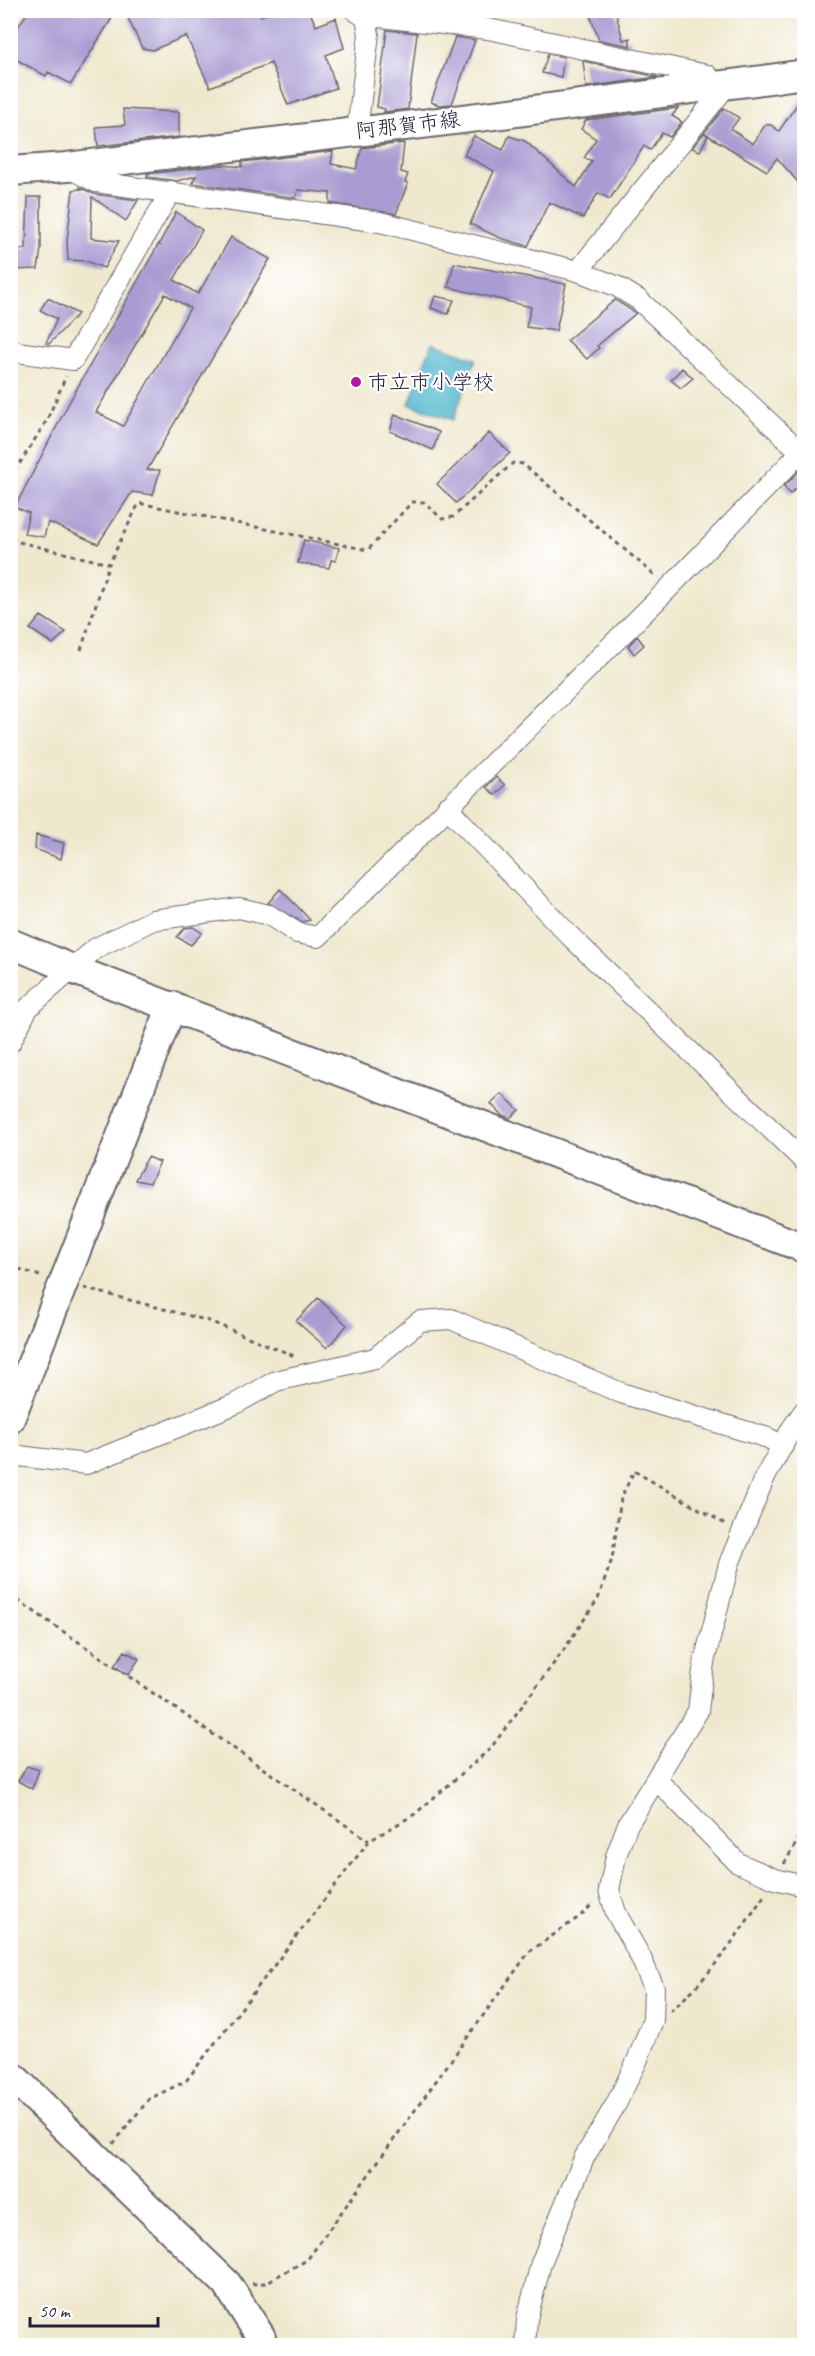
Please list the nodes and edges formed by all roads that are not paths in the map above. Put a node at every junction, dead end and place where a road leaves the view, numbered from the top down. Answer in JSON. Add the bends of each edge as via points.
{"nodes":[{"id":1,"x":361,"y":14,"type":"edge"},
{"id":2,"x":804,"y":74,"type":"edge"},
{"id":3,"x":722,"y":85,"type":"junction"},
{"id":4,"x":357,"y":131,"type":"junction"},
{"id":5,"x":67,"y":167,"type":"junction"},
{"id":6,"x":10,"y":171,"type":"edge"},
{"id":7,"x":171,"y":191,"type":"junction"},
{"id":8,"x":578,"y":271,"type":"junction"},
{"id":9,"x":10,"y":351,"type":"edge"},
{"id":10,"x":803,"y":452,"type":"edge"},
{"id":11,"x":447,"y":807,"type":"junction"},
{"id":12,"x":10,"y":943,"type":"edge"},
{"id":13,"x":72,"y":969,"type":"junction"},
{"id":14,"x":172,"y":1006,"type":"junction"},
{"id":15,"x":10,"y":1043,"type":"edge"},
{"id":16,"x":804,"y":1161,"type":"edge"},
{"id":17,"x":804,"y":1248,"type":"edge"},
{"id":18,"x":804,"y":1414,"type":"edge"},
{"id":19,"x":10,"y":1419,"type":"edge"},
{"id":20,"x":783,"y":1446,"type":"junction"},
{"id":21,"x":10,"y":1455,"type":"edge"},
{"id":22,"x":657,"y":1780,"type":"junction"},
{"id":23,"x":804,"y":1886,"type":"edge"},
{"id":24,"x":10,"y":2074,"type":"edge"},
{"id":25,"x":260,"y":2346,"type":"edge"},
{"id":26,"x":525,"y":2346,"type":"edge"}],
"edges":[{"from":1,"to":3,"type":"street","via":[[488,29],[706,75]]},
{"from":1,"to":4,"type":"street","via":[[369,34]]},
{"from":2,"to":3,"type":"street","name":"阿那賀市線"},
{"from":3,"to":4,"type":"street","name":"阿那賀市線"},
{"from":3,"to":8,"type":"street"},
{"from":4,"to":5,"type":"street","name":"阿那賀市線"},
{"from":5,"to":6,"type":"street","name":"阿那賀市線"},
{"from":5,"to":7,"type":"street","via":[[96,182]]},
{"from":7,"to":8,"type":"street","via":[[380,222]]},
{"from":7,"to":9,"type":"street","via":[[73,360]]},
{"from":8,"to":10,"type":"street","via":[[639,300]]},
{"from":10,"to":11,"type":"street"},
{"from":11,"to":13,"type":"street","via":[[318,937],[297,933],[269,915],[239,908],[153,920],[105,942]]},
{"from":11,"to":16,"type":"street","via":[[570,936]]},
{"from":12,"to":13,"type":"street"},
{"from":13,"to":14,"type":"street"},
{"from":13,"to":15,"type":"street","via":[[28,1008]]},
{"from":14,"to":17,"type":"street"},
{"from":14,"to":19,"type":"street"},
{"from":18,"to":20,"type":"street"},
{"from":20,"to":21,"type":"street","via":[[621,1393],[451,1319],[420,1321],[375,1358],[276,1381],[235,1404],[86,1464]]},
{"from":20,"to":22,"type":"street","via":[[763,1481],[729,1564],[704,1662],[698,1711]]},
{"from":22,"to":23,"type":"street","via":[[738,1863]]},
{"from":22,"to":26,"type":"street","via":[[628,1824],[609,1890],[616,1913],[654,1988],[653,2020],[637,2061],[584,2158],[541,2263],[527,2319]]},
{"from":24,"to":25,"type":"street","via":[[227,2284],[261,2337]]}]}
